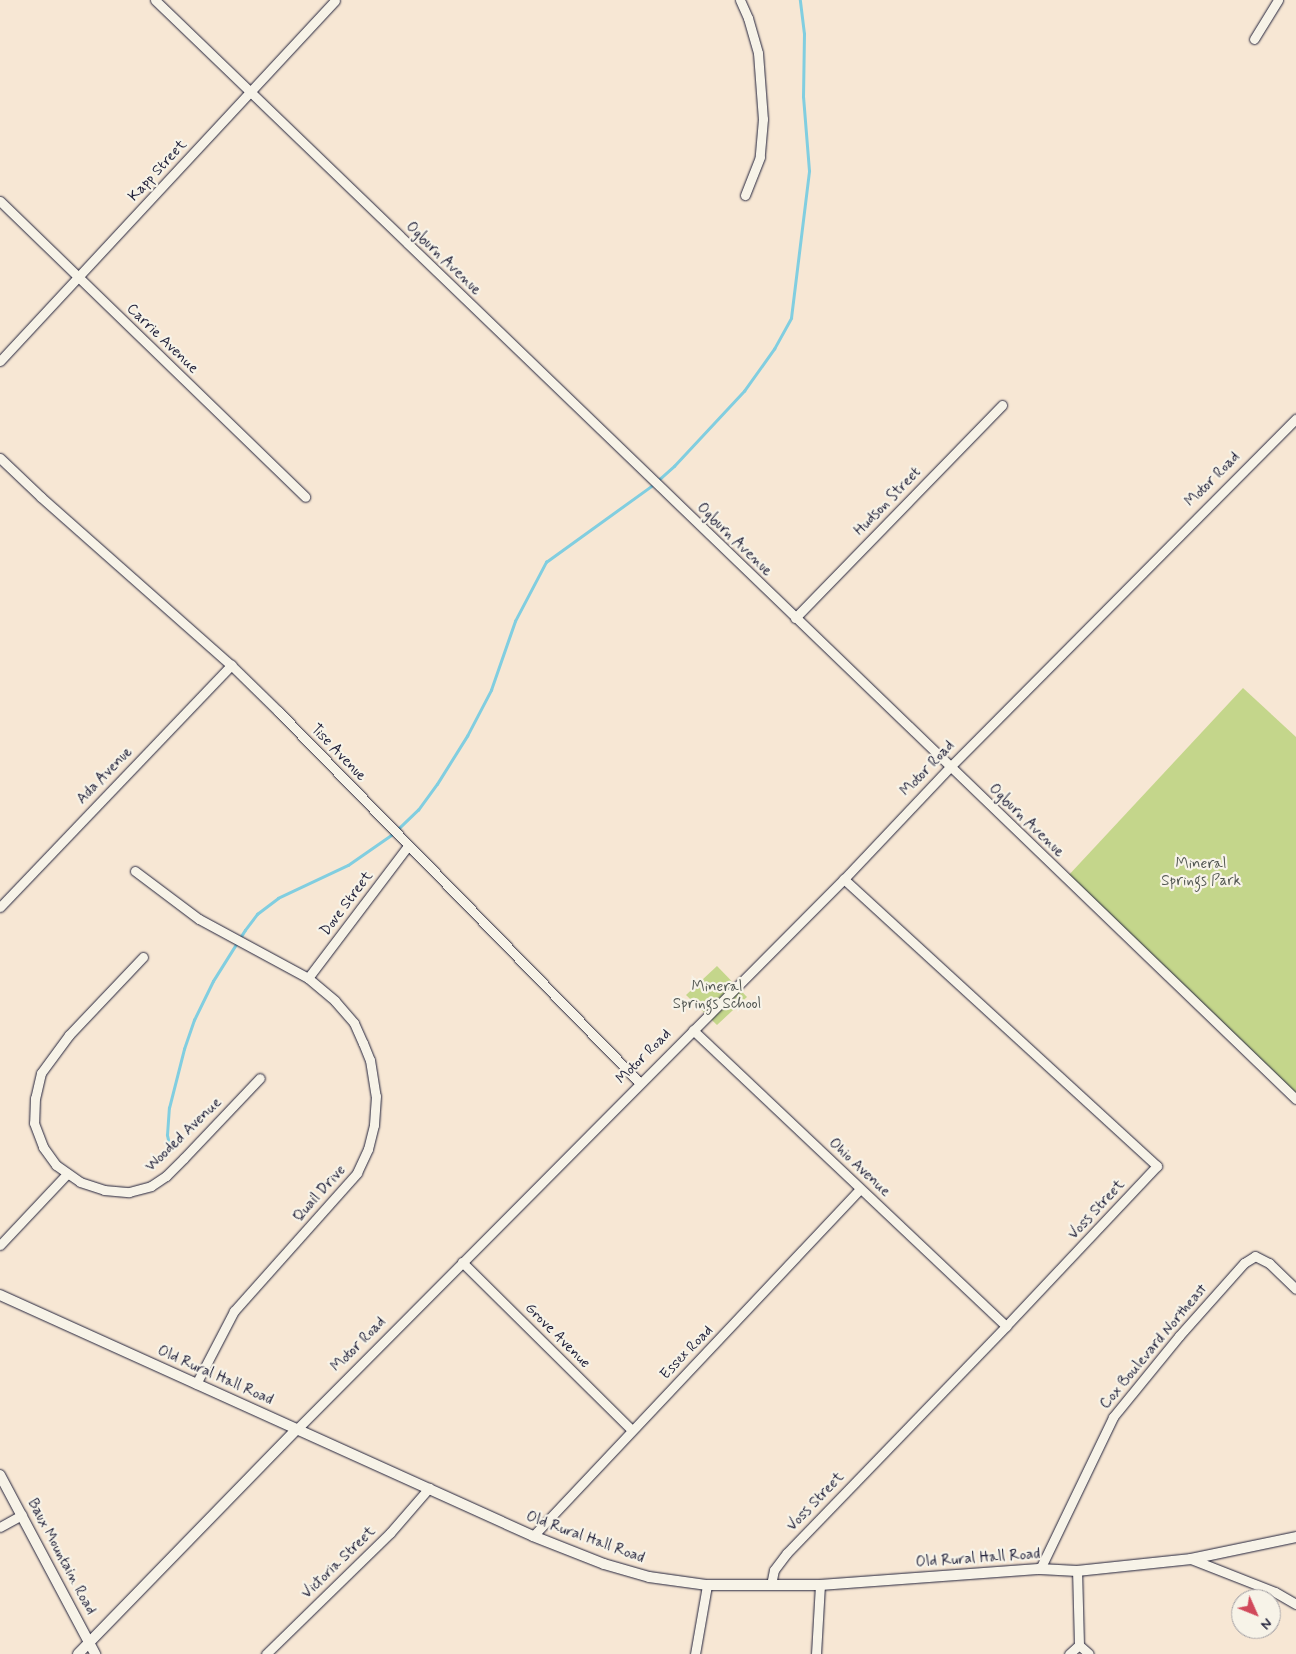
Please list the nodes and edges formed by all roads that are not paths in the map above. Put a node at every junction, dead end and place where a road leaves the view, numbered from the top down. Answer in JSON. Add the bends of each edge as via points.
{"nodes":[{"id":1,"x":155,"y":0,"type":"edge"},
{"id":2,"x":335,"y":0,"type":"edge"},
{"id":3,"x":740,"y":0,"type":"edge"},
{"id":4,"x":1278,"y":0,"type":"edge"},
{"id":5,"x":1254,"y":39,"type":"dead end"},
{"id":6,"x":250,"y":93,"type":"junction"},
{"id":7,"x":746,"y":195,"type":"dead end"},
{"id":8,"x":0,"y":201,"type":"edge"},
{"id":9,"x":78,"y":276,"type":"junction"},
{"id":10,"x":0,"y":361,"type":"edge"},
{"id":11,"x":1002,"y":404,"type":"dead end"},
{"id":12,"x":1296,"y":418,"type":"edge"},
{"id":13,"x":0,"y":458,"type":"edge"},
{"id":14,"x":305,"y":497,"type":"dead end"},
{"id":15,"x":795,"y":618,"type":"junction"},
{"id":16,"x":230,"y":665,"type":"junction"},
{"id":17,"x":950,"y":767,"type":"junction"},
{"id":18,"x":408,"y":846,"type":"junction"},
{"id":19,"x":136,"y":870,"type":"dead end"},
{"id":20,"x":844,"y":879,"type":"junction"},
{"id":21,"x":0,"y":907,"type":"edge"},
{"id":22,"x":143,"y":957,"type":"dead end"},
{"id":23,"x":308,"y":978,"type":"junction"},
{"id":24,"x":693,"y":1030,"type":"junction"},
{"id":25,"x":260,"y":1078,"type":"dead end"},
{"id":26,"x":640,"y":1083,"type":"junction"},
{"id":27,"x":1296,"y":1099,"type":"edge"},
{"id":28,"x":67,"y":1174,"type":"junction"},
{"id":29,"x":860,"y":1188,"type":"junction"},
{"id":30,"x":0,"y":1245,"type":"edge"},
{"id":31,"x":462,"y":1262,"type":"junction"},
{"id":32,"x":1296,"y":1289,"type":"edge"},
{"id":33,"x":0,"y":1295,"type":"edge"},
{"id":34,"x":1006,"y":1326,"type":"junction"},
{"id":35,"x":196,"y":1384,"type":"junction"},
{"id":36,"x":297,"y":1429,"type":"junction"},
{"id":37,"x":632,"y":1430,"type":"junction"},
{"id":38,"x":0,"y":1475,"type":"edge"},
{"id":39,"x":429,"y":1488,"type":"junction"},
{"id":40,"x":22,"y":1516,"type":"junction"},
{"id":41,"x":0,"y":1527,"type":"edge"},
{"id":42,"x":533,"y":1536,"type":"junction"},
{"id":43,"x":1296,"y":1537,"type":"edge"},
{"id":44,"x":1191,"y":1559,"type":"junction"},
{"id":45,"x":1040,"y":1569,"type":"junction"},
{"id":46,"x":1077,"y":1571,"type":"junction"},
{"id":47,"x":707,"y":1585,"type":"junction"},
{"id":48,"x":771,"y":1585,"type":"junction"},
{"id":49,"x":820,"y":1586,"type":"junction"},
{"id":50,"x":1296,"y":1604,"type":"edge"},
{"id":51,"x":89,"y":1642,"type":"junction"},
{"id":52,"x":1079,"y":1645,"type":"junction"},
{"id":53,"x":78,"y":1654,"type":"edge"},
{"id":54,"x":95,"y":1654,"type":"edge"},
{"id":55,"x":266,"y":1654,"type":"edge"},
{"id":56,"x":695,"y":1654,"type":"edge"},
{"id":57,"x":816,"y":1654,"type":"edge"},
{"id":58,"x":1070,"y":1654,"type":"edge"},
{"id":59,"x":1088,"y":1654,"type":"edge"}],
"edges":[{"from":1,"to":6,"type":"street","name":"Ogburn Avenue"},
{"from":2,"to":6,"type":"street","name":"Kapp Street"},
{"from":3,"to":7,"type":"street","via":[[758,53],[763,119],[761,152]]},
{"from":4,"to":5,"type":"street"},
{"from":6,"to":9,"type":"street","name":"Kapp Street"},
{"from":6,"to":15,"type":"street","name":"Ogburn Avenue"},
{"from":8,"to":9,"type":"street","name":"Carrie Avenue"},
{"from":9,"to":10,"type":"street","name":"Kapp Street"},
{"from":9,"to":14,"type":"street","name":"Carrie Avenue"},
{"from":11,"to":15,"type":"street","name":"Hudson Street"},
{"from":12,"to":17,"type":"street","name":"Motor Road"},
{"from":13,"to":16,"type":"street","name":"Tise Avenue"},
{"from":15,"to":17,"type":"street","name":"Ogburn Avenue"},
{"from":16,"to":18,"type":"street","name":"Tise Avenue","via":[[278,710]]},
{"from":16,"to":21,"type":"street","name":"Ada Avenue"},
{"from":17,"to":20,"type":"street","name":"Motor Road"},
{"from":17,"to":27,"type":"street","name":"Ogburn Avenue"},
{"from":18,"to":23,"type":"street","name":"Dove Street"},
{"from":18,"to":26,"type":"street","name":"Tise Avenue"},
{"from":19,"to":23,"type":"street","name":"Quail Drive","via":[[199,919]]},
{"from":20,"to":24,"type":"street","name":"Motor Road"},
{"from":20,"to":34,"type":"street","name":"Voss Street","via":[[1157,1166]]},
{"from":22,"to":28,"type":"street","name":"Wooded Avenue","via":[[69,1035],[41,1073],[34,1123],[49,1156]]},
{"from":23,"to":35,"type":"street","name":"Quail Drive","via":[[345,1011],[370,1060],[376,1110],[368,1149],[358,1173],[234,1311]]},
{"from":24,"to":26,"type":"street","name":"Motor Road"},
{"from":24,"to":29,"type":"street","name":"Ohio Avenue"},
{"from":25,"to":28,"type":"street","name":"Wooded Avenue","via":[[166,1176],[151,1186],[119,1192],[86,1185]]},
{"from":26,"to":31,"type":"street","name":"Motor Road"},
{"from":28,"to":30,"type":"street"},
{"from":29,"to":34,"type":"street","name":"Ohio Avenue"},
{"from":29,"to":37,"type":"street","name":"Essex Road"},
{"from":31,"to":36,"type":"street","name":"Motor Road"},
{"from":31,"to":37,"type":"street","name":"Grove Avenue"},
{"from":32,"to":45,"type":"street","name":"Cox Boulevard Northeast","via":[[1269,1263],[1255,1256],[1244,1263],[1113,1417]]},
{"from":33,"to":35,"type":"main road","name":"Old Rural Hall Road"},
{"from":34,"to":48,"type":"street","name":"Voss Street","via":[[787,1553],[774,1570]]},
{"from":35,"to":36,"type":"main road","name":"Old Rural Hall Road"},
{"from":36,"to":39,"type":"main road","name":"Old Rural Hall Road"},
{"from":36,"to":51,"type":"main road","name":"Motor Road"},
{"from":37,"to":42,"type":"street","name":"Essex Road"},
{"from":38,"to":40,"type":"main road","name":"Baux Mountain Road"},
{"from":39,"to":42,"type":"main road","name":"Old Rural Hall Road"},
{"from":39,"to":55,"type":"street","name":"Victoria Street","via":[[390,1533]]},
{"from":40,"to":41,"type":"street"},
{"from":40,"to":51,"type":"main road","name":"Baux Mountain Road"},
{"from":42,"to":47,"type":"main road","name":"Old Rural Hall Road","via":[[628,1572]]},
{"from":43,"to":44,"type":"main road","name":"Old Rural Hall Road"},
{"from":44,"to":46,"type":"main road","name":"Old Rural Hall Road"},
{"from":44,"to":50,"type":"street","via":[[1275,1592]]},
{"from":45,"to":46,"type":"main road","name":"Old Rural Hall Road"},
{"from":45,"to":49,"type":"main road","name":"Old Rural Hall Road"},
{"from":46,"to":52,"type":"street"},
{"from":47,"to":48,"type":"main road","name":"Old Rural Hall Road"},
{"from":47,"to":56,"type":"street"},
{"from":48,"to":49,"type":"main road","name":"Old Rural Hall Road"},
{"from":49,"to":57,"type":"street"},
{"from":51,"to":53,"type":"main road","name":"Motor Road"},
{"from":51,"to":54,"type":"main road","name":"Baux Mountain Road"},
{"from":52,"to":58,"type":"street"},
{"from":52,"to":59,"type":"street"}]}
